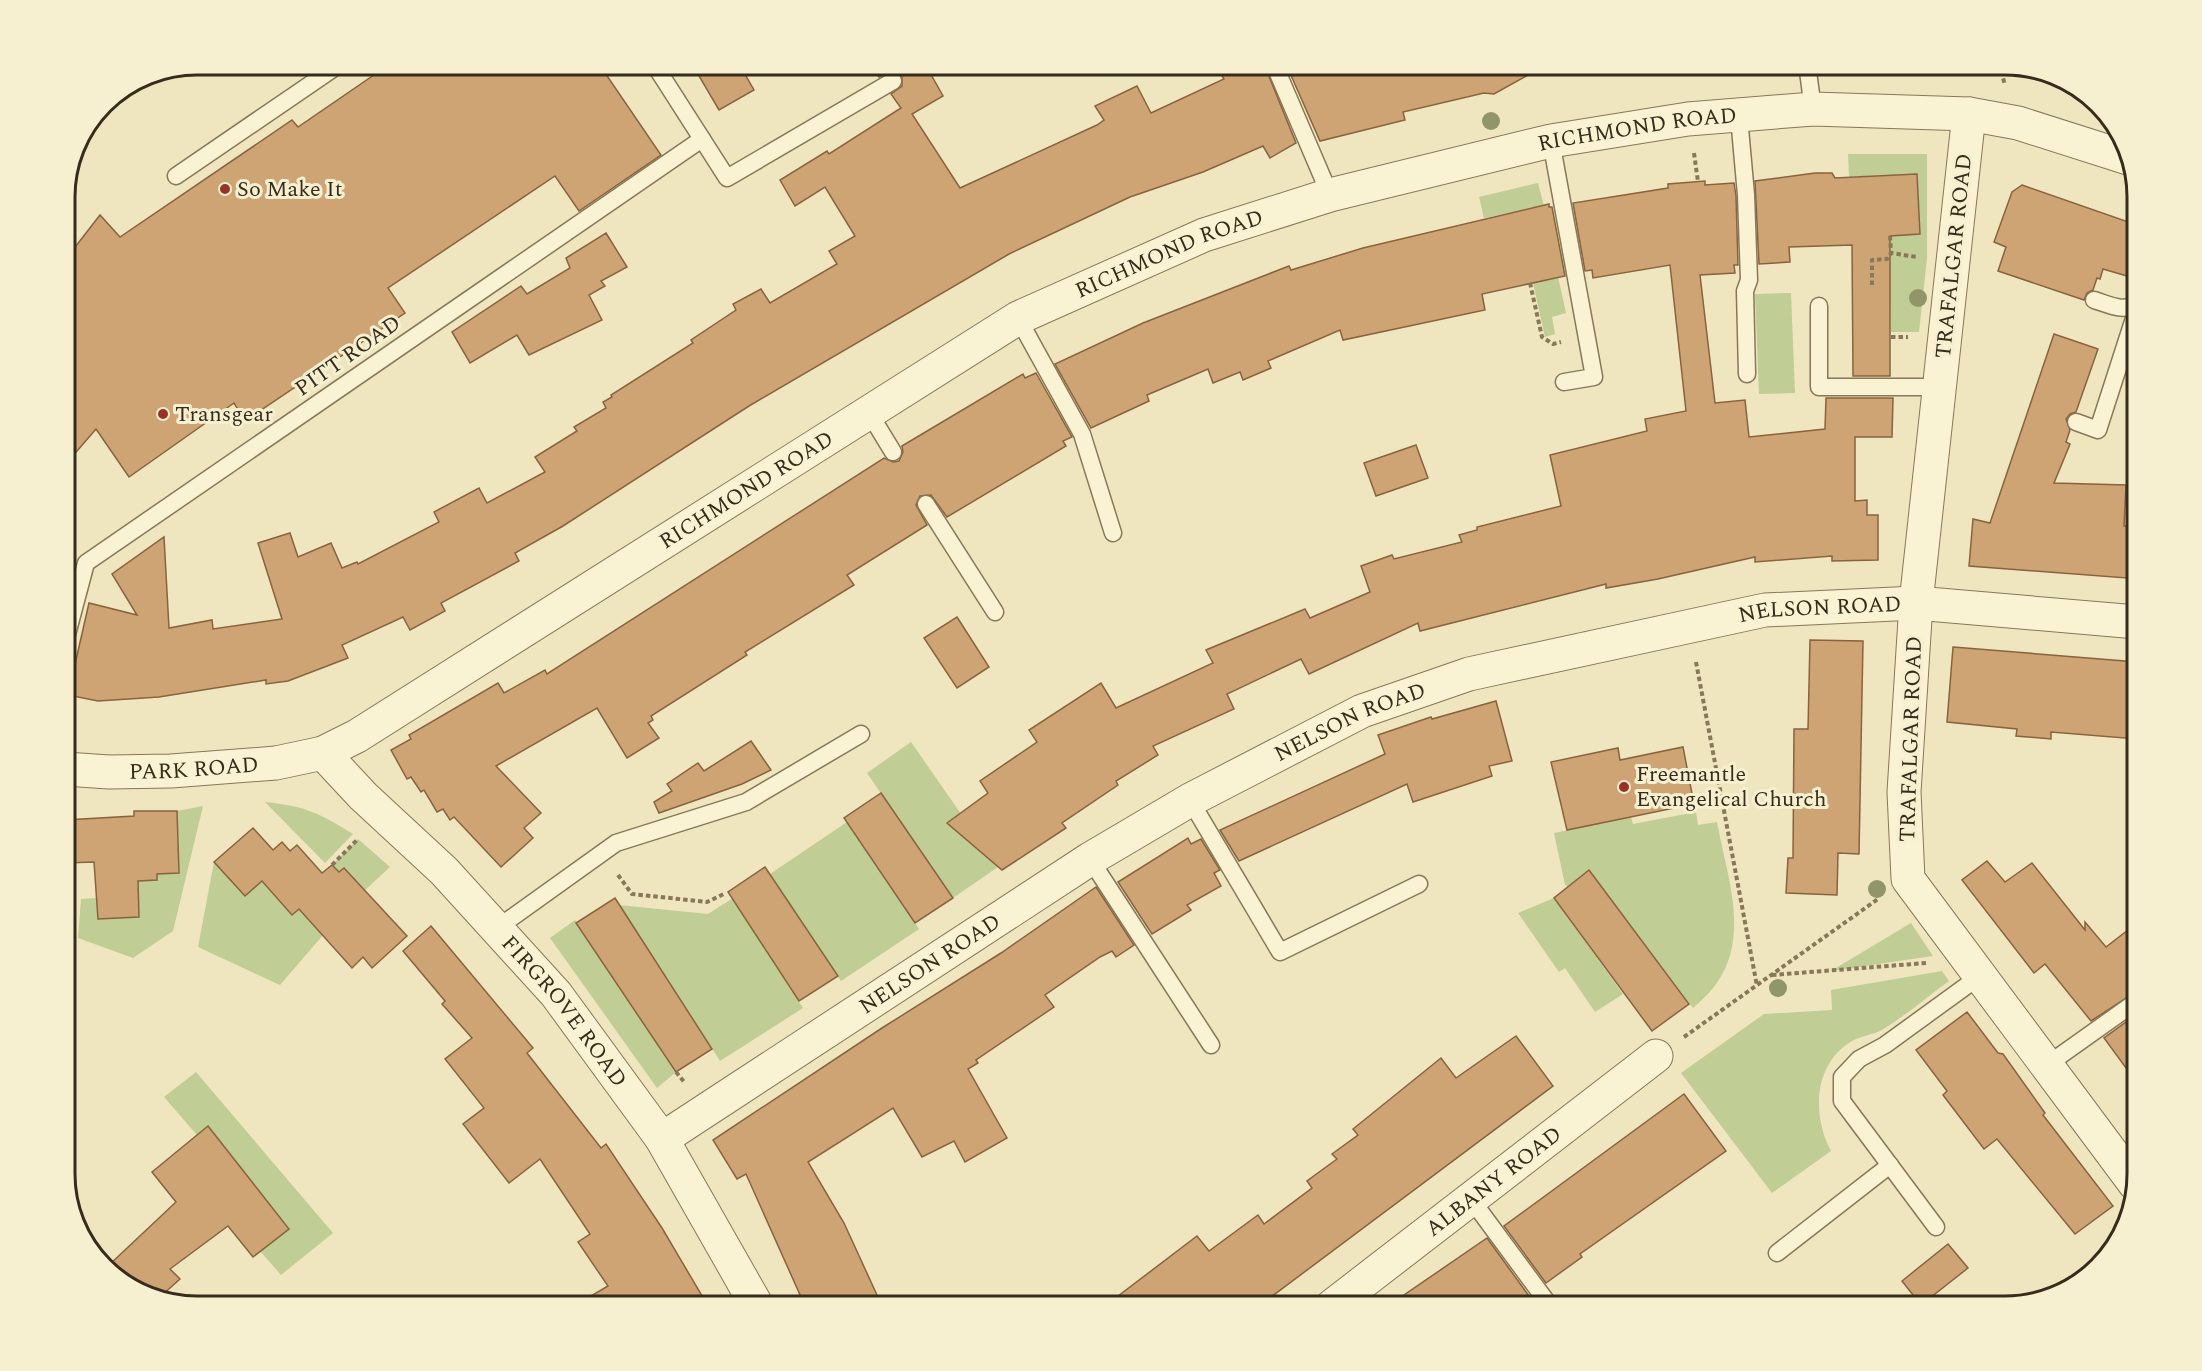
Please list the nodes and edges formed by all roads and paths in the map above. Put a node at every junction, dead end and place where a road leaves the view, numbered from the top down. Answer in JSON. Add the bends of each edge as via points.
{"nodes":[{"id":1,"x":324,"y":75,"type":"edge"},
{"id":2,"x":661,"y":75,"type":"edge"},
{"id":3,"x":1279,"y":75,"type":"edge"},
{"id":4,"x":1808,"y":75,"type":"edge"},
{"id":5,"x":893,"y":81,"type":"dead end"},
{"id":6,"x":1813,"y":109,"type":"junction"},
{"id":7,"x":1969,"y":114,"type":"junction"},
{"id":8,"x":1739,"y":117,"type":"junction"},
{"id":9,"x":702,"y":139,"type":"junction"},
{"id":10,"x":1551,"y":141,"type":"junction"},
{"id":11,"x":2120,"y":155,"type":"edge"},
{"id":12,"x":176,"y":176,"type":"dead end"},
{"id":13,"x":1330,"y":195,"type":"junction"},
{"id":14,"x":1892,"y":253,"type":"dead end"},
{"id":15,"x":1530,"y":283,"type":"dead end"},
{"id":16,"x":1872,"y":285,"type":"dead end"},
{"id":17,"x":2094,"y":300,"type":"dead end"},
{"id":18,"x":1819,"y":306,"type":"dead end"},
{"id":19,"x":2127,"y":308,"type":"edge"},
{"id":20,"x":1018,"y":318,"type":"junction"},
{"id":21,"x":1587,"y":337,"type":"junction"},
{"id":22,"x":2127,"y":340,"type":"edge"},
{"id":23,"x":1747,"y":374,"type":"dead end"},
{"id":24,"x":1564,"y":382,"type":"dead end"},
{"id":25,"x":1939,"y":387,"type":"junction"},
{"id":26,"x":868,"y":411,"type":"junction"},
{"id":27,"x":2076,"y":422,"type":"dead end"},
{"id":28,"x":893,"y":452,"type":"dead end"},
{"id":29,"x":926,"y":504,"type":"dead end"},
{"id":30,"x":1113,"y":533,"type":"dead end"},
{"id":31,"x":1916,"y":603,"type":"junction"},
{"id":32,"x":75,"y":604,"type":"edge"},
{"id":33,"x":995,"y":612,"type":"dead end"},
{"id":34,"x":2127,"y":621,"type":"edge"},
{"id":35,"x":1690,"y":628,"type":"junction"},
{"id":36,"x":861,"y":734,"type":"dead end"},
{"id":37,"x":323,"y":753,"type":"junction"},
{"id":38,"x":75,"y":770,"type":"edge"},
{"id":39,"x":1190,"y":800,"type":"junction"},
{"id":40,"x":602,"y":853,"type":"junction"},
{"id":41,"x":1090,"y":859,"type":"junction"},
{"id":42,"x":1908,"y":879,"type":"junction"},
{"id":43,"x":1419,"y":884,"type":"dead end"},
{"id":44,"x":726,"y":893,"type":"dead end"},
{"id":45,"x":496,"y":929,"type":"junction"},
{"id":46,"x":1974,"y":968,"type":"junction"},
{"id":47,"x":1771,"y":975,"type":"junction"},
{"id":48,"x":1756,"y":986,"type":"junction"},
{"id":49,"x":2127,"y":1009,"type":"edge"},
{"id":50,"x":1211,"y":1045,"type":"dead end"},
{"id":51,"x":1656,"y":1056,"type":"joint"},
{"id":52,"x":2047,"y":1065,"type":"junction"},
{"id":53,"x":662,"y":1139,"type":"junction"},
{"id":54,"x":1890,"y":1165,"type":"junction"},
{"id":55,"x":2127,"y":1173,"type":"edge"},
{"id":56,"x":1471,"y":1199,"type":"junction"},
{"id":57,"x":1936,"y":1227,"type":"dead end"},
{"id":58,"x":1777,"y":1253,"type":"dead end"},
{"id":59,"x":751,"y":1296,"type":"edge"},
{"id":60,"x":1345,"y":1296,"type":"edge"},
{"id":61,"x":1543,"y":1296,"type":"edge"}],
"edges":[{"from":1,"to":12,"type":"lane"},
{"from":2,"to":9,"type":"lane"},
{"from":3,"to":13,"type":"lane"},
{"from":4,"to":6,"type":"lane"},
{"from":5,"to":9,"type":"lane","via":[[727,178]]},
{"from":6,"to":7,"type":"street","name":"RICHMOND ROAD"},
{"from":6,"to":8,"type":"street","name":"RICHMOND ROAD"},
{"from":7,"to":11,"type":"street","name":"RICHMOND ROAD","via":[[2018,123]]},
{"from":7,"to":25,"type":"street","name":"TRAFALGAR ROAD"},
{"from":8,"to":10,"type":"street","name":"RICHMOND ROAD","via":[[1688,119]]},
{"from":8,"to":23,"type":"lane","via":[[1749,280],[1745,291]]},
{"from":9,"to":32,"type":"lane","name":"PITT ROAD","via":[[86,563]]},
{"from":10,"to":13,"type":"street","name":"RICHMOND ROAD"},
{"from":10,"to":21,"type":"lane"},
{"from":13,"to":20,"type":"street","name":"RICHMOND ROAD","via":[[1204,235]]},
{"from":14,"to":16,"type":"path","via":[[1887,259],[1872,260]]},
{"from":15,"to":21,"type":"path","via":[[1542,337],[1553,344]]},
{"from":17,"to":19,"type":"lane"},
{"from":18,"to":25,"type":"lane","via":[[1819,387]]},
{"from":20,"to":26,"type":"street","name":"RICHMOND ROAD"},
{"from":20,"to":30,"type":"lane","via":[[1082,434]]},
{"from":21,"to":24,"type":"lane","via":[[1594,377]]},
{"from":22,"to":27,"type":"lane","via":[[2098,430]]},
{"from":25,"to":31,"type":"street","name":"TRAFALGAR ROAD"},
{"from":26,"to":28,"type":"lane"},
{"from":26,"to":37,"type":"street","name":"RICHMOND ROAD","via":[[357,736]]},
{"from":29,"to":33,"type":"lane"},
{"from":31,"to":34,"type":"street","name":"NELSON ROAD"},
{"from":31,"to":35,"type":"street","name":"NELSON ROAD","via":[[1765,610]]},
{"from":31,"to":42,"type":"street","name":"TRAFALGAR ROAD","via":[[1904,792]]},
{"from":35,"to":39,"type":"street","name":"NELSON ROAD","via":[[1469,674],[1373,707]]},
{"from":35,"to":48,"type":"path"},
{"from":36,"to":40,"type":"lane","via":[[746,802],[616,843]]},
{"from":37,"to":38,"type":"street","name":"PARK ROAD","via":[[276,763],[171,771]]},
{"from":37,"to":45,"type":"street","name":"FIRGROVE ROAD","via":[[444,871]]},
{"from":39,"to":41,"type":"street","name":"NELSON ROAD"},
{"from":39,"to":43,"type":"lane","via":[[1280,952]]},
{"from":40,"to":44,"type":"path","via":[[632,894],[707,902]]},
{"from":40,"to":45,"type":"lane"},
{"from":41,"to":50,"type":"lane"},
{"from":41,"to":53,"type":"street","name":"NELSON ROAD"},
{"from":42,"to":46,"type":"street"},
{"from":42,"to":47,"type":"path"},
{"from":45,"to":53,"type":"street","name":"FIRGROVE ROAD","via":[[556,994]]},
{"from":46,"to":47,"type":"path"},
{"from":46,"to":52,"type":"street"},
{"from":46,"to":54,"type":"lane","via":[[1885,1045],[1859,1059],[1842,1077],[1842,1101]]},
{"from":47,"to":48,"type":"path"},
{"from":48,"to":51,"type":"path"},
{"from":49,"to":52,"type":"lane"},
{"from":51,"to":56,"type":"street","name":"ALBANY ROAD"},
{"from":52,"to":55,"type":"street"},
{"from":53,"to":59,"type":"street","name":"FIRGROVE ROAD"},
{"from":54,"to":57,"type":"lane"},
{"from":54,"to":58,"type":"lane"},
{"from":56,"to":60,"type":"street","name":"ALBANY ROAD"},
{"from":56,"to":61,"type":"lane"}]}
